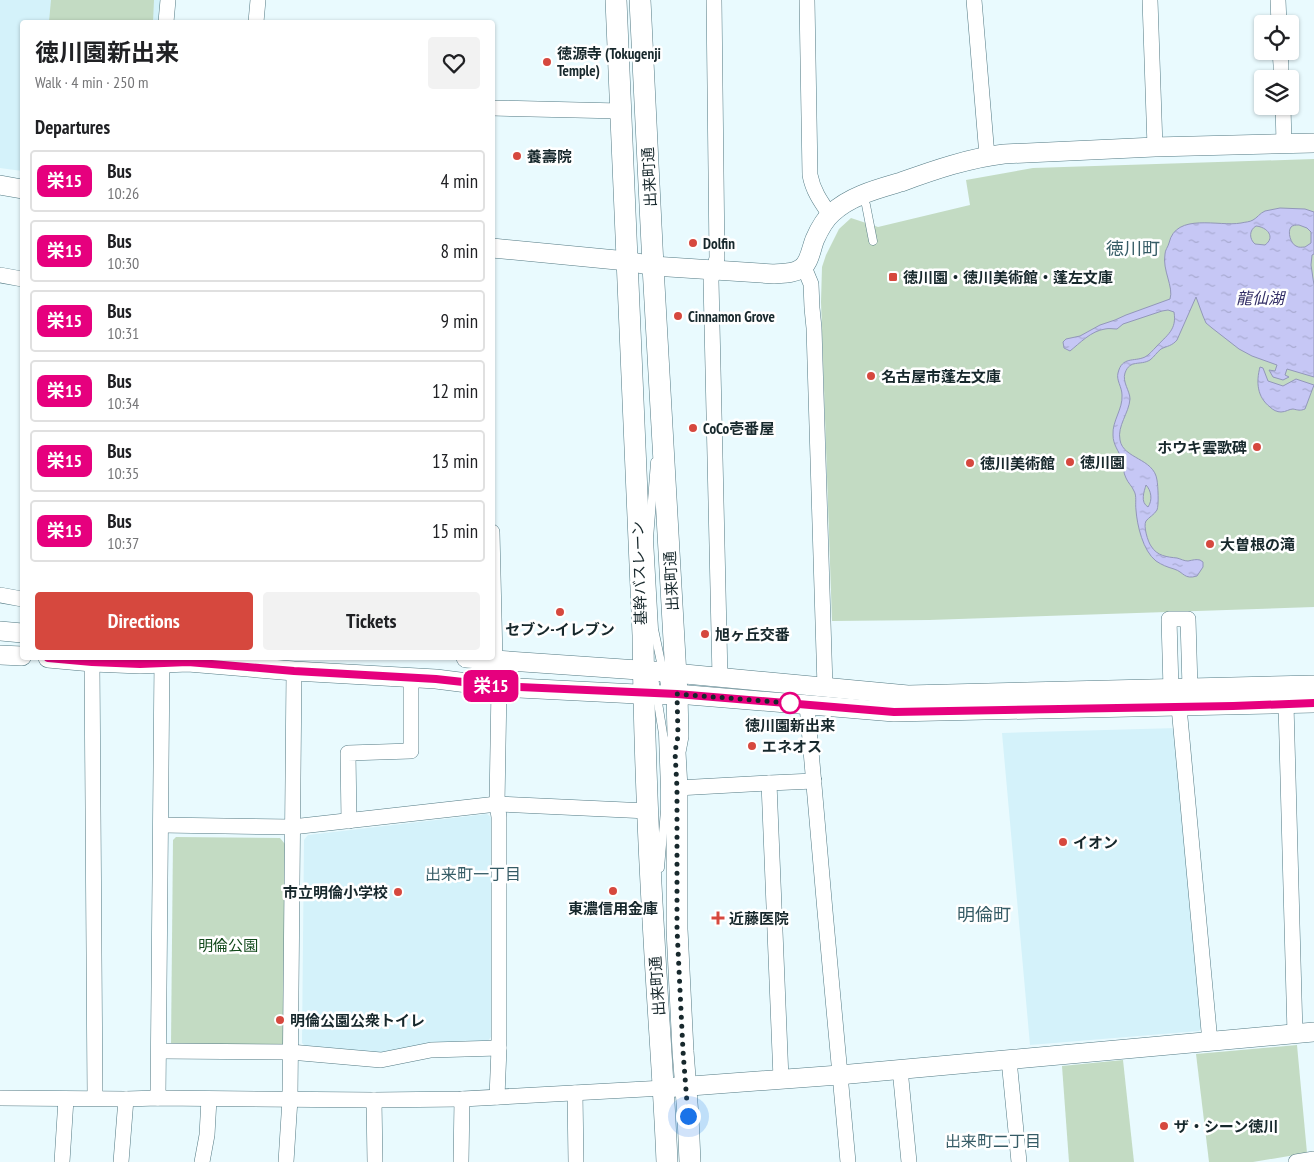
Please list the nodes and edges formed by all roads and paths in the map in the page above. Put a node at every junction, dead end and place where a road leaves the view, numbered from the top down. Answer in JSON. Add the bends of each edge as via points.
{"nodes":[{"id":1,"x":168,"y":0,"type":"edge"},
{"id":2,"x":258,"y":0,"type":"edge"},
{"id":3,"x":616,"y":0,"type":"edge"},
{"id":4,"x":640,"y":0,"type":"edge"},
{"id":5,"x":714,"y":0,"type":"edge"},
{"id":6,"x":807,"y":0,"type":"edge"},
{"id":7,"x":974,"y":0,"type":"edge"},
{"id":8,"x":1150,"y":0,"type":"edge"},
{"id":9,"x":1278,"y":0,"type":"edge"},
{"id":10,"x":1279,"y":15,"type":"edge"},
{"id":11,"x":166,"y":20,"type":"edge"},
{"id":12,"x":256,"y":20,"type":"edge"},
{"id":13,"x":495,"y":108,"type":"edge"},
{"id":14,"x":620,"y":111,"type":"junction"},
{"id":15,"x":1283,"y":115,"type":"edge"},
{"id":16,"x":1284,"y":143,"type":"junction"},
{"id":17,"x":1314,"y":143,"type":"edge"},
{"id":18,"x":1155,"y":147,"type":"junction"},
{"id":19,"x":987,"y":156,"type":"junction"},
{"id":20,"x":0,"y":185,"type":"edge"},
{"id":21,"x":20,"y":189,"type":"edge"},
{"id":22,"x":862,"y":195,"type":"junction"},
{"id":23,"x":830,"y":215,"type":"junction"},
{"id":24,"x":873,"y":241,"type":"dead end"},
{"id":25,"x":495,"y":248,"type":"edge"},
{"id":26,"x":627,"y":260,"type":"junction"},
{"id":27,"x":653,"y":266,"type":"junction"},
{"id":28,"x":804,"y":267,"type":"junction"},
{"id":29,"x":714,"y":269,"type":"junction"},
{"id":30,"x":0,"y":275,"type":"edge"},
{"id":31,"x":20,"y":278,"type":"edge"},
{"id":32,"x":0,"y":595,"type":"edge"},
{"id":33,"x":20,"y":599,"type":"edge"},
{"id":34,"x":495,"y":624,"type":"edge"},
{"id":35,"x":0,"y":632,"type":"edge"},
{"id":36,"x":20,"y":633,"type":"edge"},
{"id":37,"x":0,"y":655,"type":"edge"},
{"id":38,"x":20,"y":656,"type":"edge"},
{"id":39,"x":70,"y":660,"type":"edge"},
{"id":40,"x":162,"y":660,"type":"edge"},
{"id":41,"x":496,"y":660,"type":"joint"},
{"id":42,"x":92,"y":662,"type":"junction"},
{"id":43,"x":294,"y":671,"type":"junction"},
{"id":44,"x":659,"y":671,"type":"junction"},
{"id":45,"x":411,"y":678,"type":"junction"},
{"id":46,"x":720,"y":678,"type":"junction"},
{"id":47,"x":1314,"y":685,"type":"edge"},
{"id":48,"x":499,"y":686,"type":"junction"},
{"id":49,"x":825,"y":687,"type":"junction"},
{"id":50,"x":1190,"y":688,"type":"junction"},
{"id":51,"x":1171,"y":689,"type":"junction"},
{"id":52,"x":662,"y":696,"type":"junction"},
{"id":53,"x":1314,"y":703,"type":"edge"},
{"id":54,"x":1286,"y":704,"type":"junction"},
{"id":55,"x":807,"y":705,"type":"junction"},
{"id":56,"x":1179,"y":707,"type":"junction"},
{"id":57,"x":670,"y":720,"type":"dead end"},
{"id":58,"x":675,"y":752,"type":"junction"},
{"id":59,"x":814,"y":781,"type":"junction"},
{"id":60,"x":769,"y":783,"type":"junction"},
{"id":61,"x":677,"y":788,"type":"junction"},
{"id":62,"x":497,"y":804,"type":"junction"},
{"id":63,"x":648,"y":812,"type":"junction"},
{"id":64,"x":349,"y":821,"type":"junction"},
{"id":65,"x":160,"y":824,"type":"junction"},
{"id":66,"x":292,"y":827,"type":"junction"},
{"id":67,"x":654,"y":938,"type":"junction"},
{"id":68,"x":1314,"y":1032,"type":"edge"},
{"id":69,"x":1295,"y":1034,"type":"junction"},
{"id":70,"x":1210,"y":1042,"type":"junction"},
{"id":71,"x":498,"y":1048,"type":"junction"},
{"id":72,"x":158,"y":1051,"type":"junction"},
{"id":73,"x":290,"y":1052,"type":"junction"},
{"id":74,"x":1009,"y":1060,"type":"junction"},
{"id":75,"x":900,"y":1069,"type":"junction"},
{"id":76,"x":840,"y":1075,"type":"junction"},
{"id":77,"x":781,"y":1079,"type":"junction"},
{"id":78,"x":686,"y":1086,"type":"junction"},
{"id":79,"x":664,"y":1088,"type":"junction"},
{"id":80,"x":575,"y":1093,"type":"junction"},
{"id":81,"x":497,"y":1097,"type":"junction"},
{"id":82,"x":0,"y":1098,"type":"edge"},
{"id":83,"x":95,"y":1098,"type":"junction"},
{"id":84,"x":158,"y":1098,"type":"junction"},
{"id":85,"x":209,"y":1098,"type":"junction"},
{"id":86,"x":66,"y":1099,"type":"junction"},
{"id":87,"x":126,"y":1099,"type":"junction"},
{"id":88,"x":290,"y":1099,"type":"junction"},
{"id":89,"x":462,"y":1099,"type":"junction"},
{"id":90,"x":374,"y":1100,"type":"junction"},
{"id":91,"x":1314,"y":1159,"type":"edge"},
{"id":92,"x":62,"y":1162,"type":"edge"},
{"id":93,"x":121,"y":1162,"type":"edge"},
{"id":94,"x":202,"y":1162,"type":"edge"},
{"id":95,"x":286,"y":1162,"type":"edge"},
{"id":96,"x":375,"y":1162,"type":"edge"},
{"id":97,"x":461,"y":1162,"type":"edge"},
{"id":98,"x":576,"y":1162,"type":"edge"},
{"id":99,"x":667,"y":1162,"type":"edge"},
{"id":100,"x":690,"y":1162,"type":"edge"},
{"id":101,"x":848,"y":1162,"type":"edge"},
{"id":102,"x":909,"y":1162,"type":"edge"},
{"id":103,"x":1019,"y":1162,"type":"edge"},
{"id":104,"x":1296,"y":1162,"type":"edge"}],
"edges":[{"from":1,"to":11,"type":"street"},
{"from":2,"to":12,"type":"street"},
{"from":3,"to":14,"type":"main road","name":"出来町通"},
{"from":4,"to":27,"type":"main road","name":"出来町通"},
{"from":5,"to":29,"type":"street","via":[[717,258]]},
{"from":6,"to":23,"type":"street","via":[[810,175],[812,186]]},
{"from":7,"to":19,"type":"street"},
{"from":8,"to":18,"type":"street"},
{"from":9,"to":10,"type":"street"},
{"from":13,"to":14,"type":"street"},
{"from":14,"to":26,"type":"main road","name":"出来町通"},
{"from":15,"to":16,"type":"street"},
{"from":16,"to":17,"type":"street"},
{"from":16,"to":18,"type":"street"},
{"from":18,"to":19,"type":"street"},
{"from":19,"to":22,"type":"street"},
{"from":20,"to":21,"type":"street"},
{"from":22,"to":23,"type":"street","via":[[839,206]]},
{"from":22,"to":24,"type":"lane"},
{"from":23,"to":28,"type":"street","via":[[818,233]]},
{"from":25,"to":26,"type":"street"},
{"from":26,"to":27,"type":"street"},
{"from":26,"to":44,"type":"main road","name":"出来町通","via":[[643,635]]},
{"from":27,"to":29,"type":"street"},
{"from":27,"to":44,"type":"main road","name":"出来町通","via":[[660,390]]},
{"from":28,"to":29,"type":"street","via":[[795,272],[774,274]]},
{"from":28,"to":49,"type":"street","via":[[811,284],[814,328]]},
{"from":29,"to":46,"type":"street","via":[[711,280]]},
{"from":30,"to":31,"type":"street"},
{"from":32,"to":33,"type":"street"},
{"from":34,"to":41,"type":"street"},
{"from":35,"to":36,"type":"street"},
{"from":37,"to":38,"type":"street"},
{"from":39,"to":42,"type":"street"},
{"from":40,"to":42,"type":"street"},
{"from":40,"to":43,"type":"street"},
{"from":40,"to":65,"type":"street"},
{"from":41,"to":44,"type":"street"},
{"from":42,"to":83,"type":"street"},
{"from":43,"to":45,"type":"street"},
{"from":43,"to":66,"type":"street"},
{"from":44,"to":46,"type":"street"},
{"from":44,"to":52,"type":"main road","name":"出来町通"},
{"from":44,"to":52,"type":"main road","name":"出来町通"},
{"from":45,"to":48,"type":"street"},
{"from":45,"to":64,"type":"street","via":[[411,751],[348,753]]},
{"from":46,"to":49,"type":"street"},
{"from":47,"to":50,"type":"street"},
{"from":48,"to":52,"type":"street"},
{"from":48,"to":62,"type":"street"},
{"from":49,"to":51,"type":"street","via":[[908,695]]},
{"from":50,"to":51,"type":"street"},
{"from":50,"to":51,"type":"street","via":[[1188,619],[1169,620]]},
{"from":52,"to":55,"type":"street"},
{"from":52,"to":58,"type":"main road","name":"出来町通","via":[[678,736]]},
{"from":52,"to":63,"type":"main road","name":"出来町通"},
{"from":52,"to":67,"type":"lane","via":[[665,803]]},
{"from":53,"to":54,"type":"street"},
{"from":54,"to":56,"type":"street"},
{"from":54,"to":69,"type":"street"},
{"from":55,"to":56,"type":"street","via":[[894,712]]},
{"from":55,"to":59,"type":"street"},
{"from":56,"to":70,"type":"street"},
{"from":57,"to":58,"type":"lane"},
{"from":58,"to":61,"type":"main road","name":"出来町通"},
{"from":59,"to":60,"type":"street"},
{"from":59,"to":76,"type":"street"},
{"from":60,"to":61,"type":"street"},
{"from":60,"to":77,"type":"street"},
{"from":61,"to":78,"type":"main road","name":"出来町通","via":[[677,929]]},
{"from":62,"to":63,"type":"street"},
{"from":62,"to":64,"type":"street"},
{"from":62,"to":71,"type":"street"},
{"from":63,"to":67,"type":"main road","name":"出来町通"},
{"from":64,"to":66,"type":"street"},
{"from":65,"to":66,"type":"street"},
{"from":65,"to":72,"type":"street"},
{"from":66,"to":73,"type":"street"},
{"from":67,"to":79,"type":"main road","name":"出来町通"},
{"from":68,"to":69,"type":"street"},
{"from":69,"to":70,"type":"street"},
{"from":70,"to":74,"type":"street"},
{"from":71,"to":73,"type":"street","via":[[431,1050],[381,1060]]},
{"from":71,"to":81,"type":"street"},
{"from":72,"to":73,"type":"street"},
{"from":72,"to":84,"type":"street"},
{"from":73,"to":88,"type":"street"},
{"from":74,"to":75,"type":"street"},
{"from":74,"to":103,"type":"street"},
{"from":75,"to":76,"type":"street"},
{"from":75,"to":102,"type":"street"},
{"from":76,"to":77,"type":"street"},
{"from":76,"to":101,"type":"street"},
{"from":77,"to":78,"type":"street"},
{"from":78,"to":79,"type":"street"},
{"from":78,"to":100,"type":"main road","name":"出来町通"},
{"from":79,"to":80,"type":"street"},
{"from":79,"to":99,"type":"main road","name":"出来町通"},
{"from":80,"to":81,"type":"street"},
{"from":80,"to":98,"type":"street"},
{"from":81,"to":89,"type":"street"},
{"from":82,"to":86,"type":"street"},
{"from":83,"to":86,"type":"street"},
{"from":83,"to":87,"type":"street"},
{"from":84,"to":85,"type":"street"},
{"from":84,"to":87,"type":"street"},
{"from":85,"to":88,"type":"street"},
{"from":85,"to":94,"type":"street"},
{"from":86,"to":92,"type":"street"},
{"from":87,"to":93,"type":"street"},
{"from":88,"to":90,"type":"street"},
{"from":88,"to":95,"type":"street"},
{"from":89,"to":90,"type":"street"},
{"from":89,"to":97,"type":"street"},
{"from":90,"to":96,"type":"street"},
{"from":91,"to":104,"type":"street"}]}
